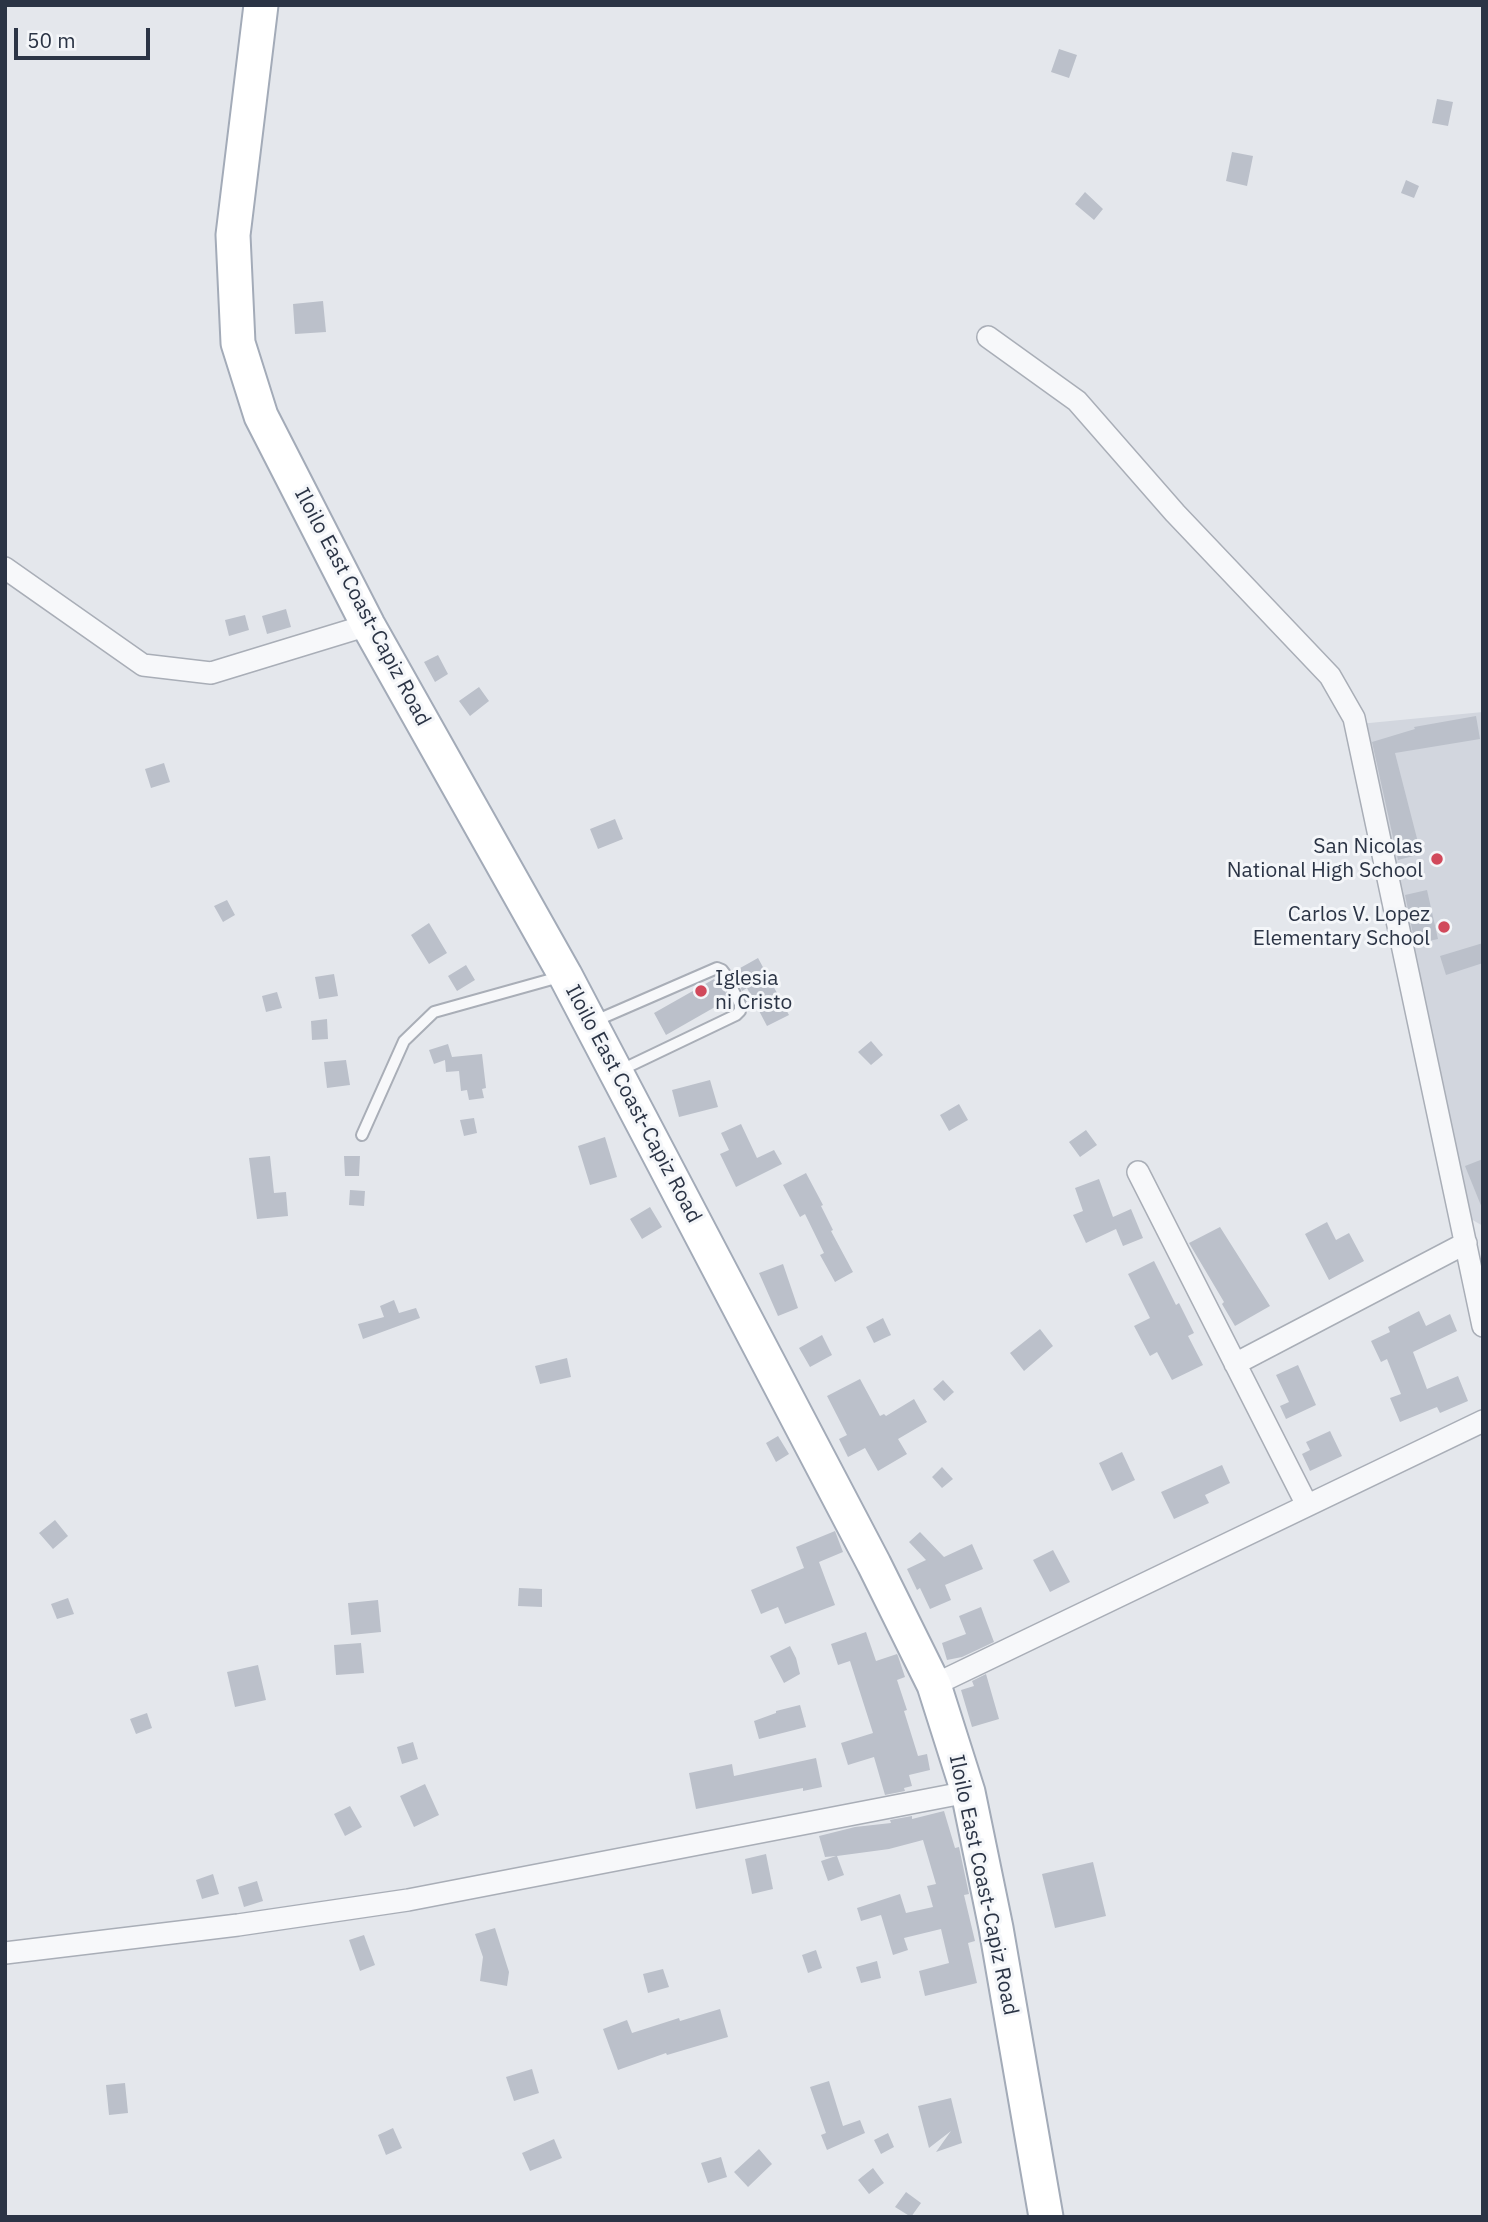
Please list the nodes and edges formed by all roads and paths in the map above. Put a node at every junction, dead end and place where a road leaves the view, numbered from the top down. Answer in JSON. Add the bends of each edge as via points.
{"nodes":[{"id":1,"x":261,"y":5,"type":"edge"},
{"id":2,"x":988,"y":337,"type":"dead end"},
{"id":3,"x":5,"y":568,"type":"edge"},
{"id":4,"x":368,"y":625,"type":"junction"},
{"id":5,"x":565,"y":975,"type":"junction"},
{"id":6,"x":590,"y":1023,"type":"junction"},
{"id":7,"x":616,"y":1073,"type":"junction"},
{"id":8,"x":362,"y":1135,"type":"dead end"},
{"id":9,"x":1138,"y":1172,"type":"dead end"},
{"id":10,"x":1466,"y":1244,"type":"junction"},
{"id":11,"x":1483,"y":1326,"type":"edge"},
{"id":12,"x":1235,"y":1364,"type":"junction"},
{"id":13,"x":1483,"y":1421,"type":"edge"},
{"id":14,"x":1307,"y":1505,"type":"junction"},
{"id":15,"x":934,"y":1685,"type":"junction"},
{"id":16,"x":968,"y":1792,"type":"junction"},
{"id":17,"x":5,"y":1953,"type":"edge"},
{"id":18,"x":1046,"y":2217,"type":"edge"}],
"edges":[{"from":1,"to":4,"type":"main road","name":"Iloilo East Coast-Capiz Road","via":[[233,236],[238,343],[261,416]]},
{"from":2,"to":10,"type":"street","via":[[1077,401],[1175,513],[1330,676],[1354,718]]},
{"from":3,"to":4,"type":"street","via":[[143,665],[211,673]]},
{"from":4,"to":5,"type":"main road","name":"Iloilo East Coast-Capiz Road"},
{"from":5,"to":6,"type":"main road","name":"Iloilo East Coast-Capiz Road"},
{"from":5,"to":8,"type":"lane","via":[[434,1012],[404,1041]]},
{"from":6,"to":7,"type":"main road","name":"Iloilo East Coast-Capiz Road"},
{"from":6,"to":7,"type":"lane","via":[[717,968],[725,974],[740,1004],[736,1015]]},
{"from":7,"to":15,"type":"main road","name":"Iloilo East Coast-Capiz Road"},
{"from":9,"to":12,"type":"street"},
{"from":10,"to":11,"type":"street"},
{"from":10,"to":12,"type":"street"},
{"from":12,"to":14,"type":"street"},
{"from":13,"to":14,"type":"street"},
{"from":14,"to":15,"type":"street"},
{"from":15,"to":16,"type":"main road","name":"Iloilo East Coast-Capiz Road"},
{"from":16,"to":17,"type":"street","via":[[408,1900]]},
{"from":16,"to":18,"type":"main road","name":"Iloilo East Coast-Capiz Road"}]}
